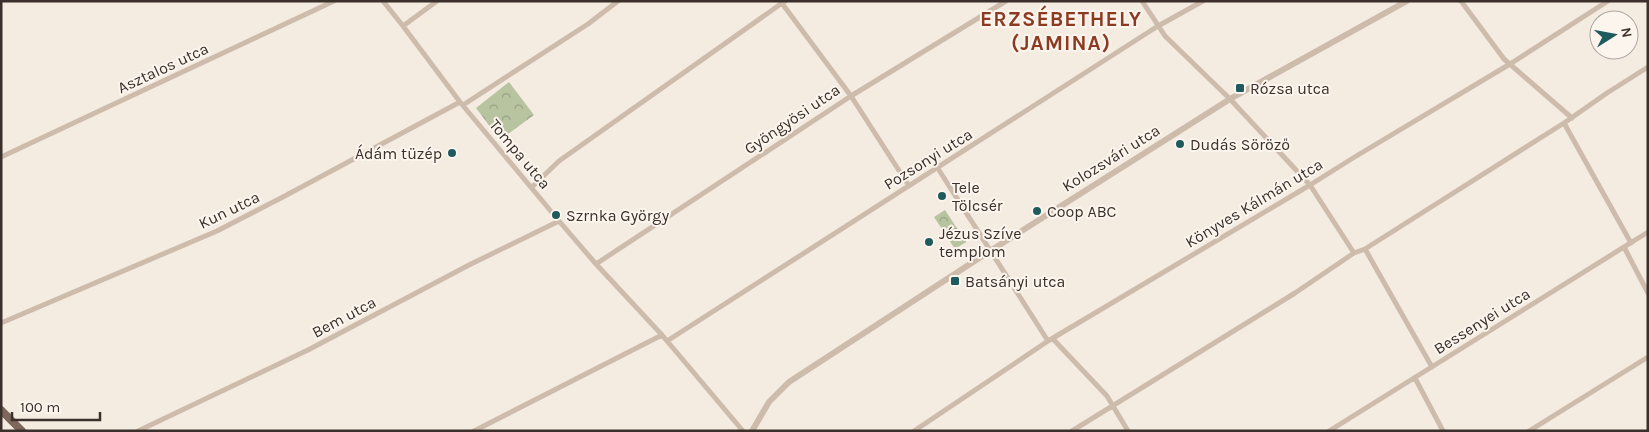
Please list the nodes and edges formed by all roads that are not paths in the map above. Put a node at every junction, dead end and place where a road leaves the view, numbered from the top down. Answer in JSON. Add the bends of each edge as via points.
{"nodes":[{"id":1,"x":334,"y":1,"type":"edge"},
{"id":2,"x":383,"y":1,"type":"edge"},
{"id":3,"x":437,"y":1,"type":"edge"},
{"id":4,"x":618,"y":1,"type":"edge"},
{"id":5,"x":1006,"y":1,"type":"edge"},
{"id":6,"x":1142,"y":1,"type":"edge"},
{"id":7,"x":1203,"y":1,"type":"edge"},
{"id":8,"x":1406,"y":1,"type":"edge"},
{"id":9,"x":1461,"y":1,"type":"edge"},
{"id":10,"x":1608,"y":1,"type":"edge"},
{"id":11,"x":783,"y":2,"type":"edge"},
{"id":12,"x":404,"y":26,"type":"junction"},
{"id":13,"x":1158,"y":26,"type":"junction"},
{"id":14,"x":1510,"y":64,"type":"junction"},
{"id":15,"x":1648,"y":67,"type":"edge"},
{"id":16,"x":851,"y":96,"type":"junction"},
{"id":17,"x":1230,"y":99,"type":"junction"},
{"id":18,"x":461,"y":104,"type":"junction"},
{"id":19,"x":1572,"y":118,"type":"junction"},
{"id":20,"x":1564,"y":123,"type":"junction"},
{"id":21,"x":1,"y":157,"type":"edge"},
{"id":22,"x":937,"y":167,"type":"junction"},
{"id":23,"x":1310,"y":185,"type":"junction"},
{"id":24,"x":909,"y":186,"type":"junction"},
{"id":25,"x":532,"y":187,"type":"junction"},
{"id":26,"x":559,"y":221,"type":"junction"},
{"id":27,"x":1648,"y":232,"type":"edge"},
{"id":28,"x":1630,"y":242,"type":"junction"},
{"id":29,"x":1624,"y":247,"type":"junction"},
{"id":30,"x":1365,"y":249,"type":"junction"},
{"id":31,"x":990,"y":251,"type":"junction"},
{"id":32,"x":1354,"y":253,"type":"junction"},
{"id":33,"x":596,"y":264,"type":"junction"},
{"id":34,"x":1648,"y":293,"type":"edge"},
{"id":35,"x":1,"y":323,"type":"edge"},
{"id":36,"x":662,"y":335,"type":"junction"},
{"id":37,"x":1050,"y":340,"type":"junction"},
{"id":38,"x":668,"y":341,"type":"junction"},
{"id":39,"x":1648,"y":357,"type":"edge"},
{"id":40,"x":1432,"y":366,"type":"junction"},
{"id":41,"x":1415,"y":378,"type":"junction"},
{"id":42,"x":1112,"y":405,"type":"junction"},
{"id":43,"x":1,"y":410,"type":"edge"},
{"id":44,"x":22,"y":431,"type":"edge"},
{"id":45,"x":138,"y":431,"type":"edge"},
{"id":46,"x":474,"y":431,"type":"edge"},
{"id":47,"x":743,"y":431,"type":"edge"},
{"id":48,"x":752,"y":431,"type":"edge"},
{"id":49,"x":914,"y":431,"type":"edge"},
{"id":50,"x":1072,"y":431,"type":"edge"},
{"id":51,"x":1128,"y":431,"type":"edge"},
{"id":52,"x":1329,"y":431,"type":"edge"},
{"id":53,"x":1443,"y":431,"type":"edge"},
{"id":54,"x":1528,"y":431,"type":"edge"}],
"edges":[{"from":1,"to":21,"type":"street","name":"Asztalos utca"},
{"from":2,"to":12,"type":"street","name":"Tompa utca"},
{"from":3,"to":12,"type":"street"},
{"from":4,"to":18,"type":"street","name":"Kun utca","via":[[588,24]]},
{"from":5,"to":16,"type":"street","name":"Gyöngyösi utca"},
{"from":6,"to":13,"type":"street"},
{"from":7,"to":13,"type":"street","name":"Pozsonyi utca"},
{"from":8,"to":17,"type":"street","name":"Kolozsvári utca"},
{"from":9,"to":14,"type":"street"},
{"from":10,"to":14,"type":"street","name":"Könyves Kálmán utca"},
{"from":11,"to":16,"type":"street"},
{"from":11,"to":25,"type":"street","via":[[559,161]]},
{"from":12,"to":18,"type":"street","name":"Tompa utca"},
{"from":13,"to":17,"type":"street"},
{"from":13,"to":22,"type":"street","name":"Pozsonyi utca"},
{"from":14,"to":19,"type":"street"},
{"from":14,"to":23,"type":"street","name":"Könyves Kálmán utca"},
{"from":15,"to":19,"type":"street"},
{"from":16,"to":24,"type":"street"},
{"from":16,"to":33,"type":"street","name":"Gyöngyösi utca"},
{"from":17,"to":23,"type":"street"},
{"from":17,"to":31,"type":"street","name":"Kolozsvári utca"},
{"from":18,"to":25,"type":"street","name":"Tompa utca"},
{"from":18,"to":35,"type":"street","name":"Kun utca","via":[[217,231]]},
{"from":19,"to":20,"type":"street"},
{"from":20,"to":28,"type":"street"},
{"from":20,"to":30,"type":"street"},
{"from":22,"to":24,"type":"street","name":"Pozsonyi utca"},
{"from":22,"to":31,"type":"street"},
{"from":23,"to":32,"type":"street"},
{"from":23,"to":37,"type":"street","name":"Könyves Kálmán utca"},
{"from":24,"to":38,"type":"street","name":"Pozsonyi utca"},
{"from":25,"to":26,"type":"street","name":"Tompa utca"},
{"from":26,"to":33,"type":"street","name":"Tompa utca"},
{"from":26,"to":45,"type":"street","name":"Bem utca","via":[[308,350]]},
{"from":27,"to":28,"type":"street","name":"Bessenyei utca"},
{"from":28,"to":29,"type":"street","name":"Bessenyei utca"},
{"from":29,"to":34,"type":"street"},
{"from":29,"to":40,"type":"street","name":"Bessenyei utca"},
{"from":30,"to":32,"type":"street"},
{"from":30,"to":40,"type":"street"},
{"from":31,"to":37,"type":"street"},
{"from":31,"to":48,"type":"street","name":"Kolozsvári utca","via":[[789,382],[769,402]]},
{"from":32,"to":42,"type":"street"},
{"from":33,"to":36,"type":"street","name":"Tompa utca"},
{"from":36,"to":38,"type":"street","name":"Tompa utca"},
{"from":36,"to":46,"type":"street"},
{"from":37,"to":42,"type":"street","via":[[1107,396]]},
{"from":37,"to":49,"type":"street","name":"Könyves Kálmán utca"},
{"from":38,"to":47,"type":"street","name":"Tompa utca"},
{"from":39,"to":54,"type":"street"},
{"from":40,"to":41,"type":"street","name":"Bessenyei utca"},
{"from":41,"to":52,"type":"street","name":"Bessenyei utca"},
{"from":41,"to":53,"type":"street"},
{"from":42,"to":50,"type":"street"},
{"from":42,"to":51,"type":"street"},
{"from":43,"to":44,"type":"main road"}]}
